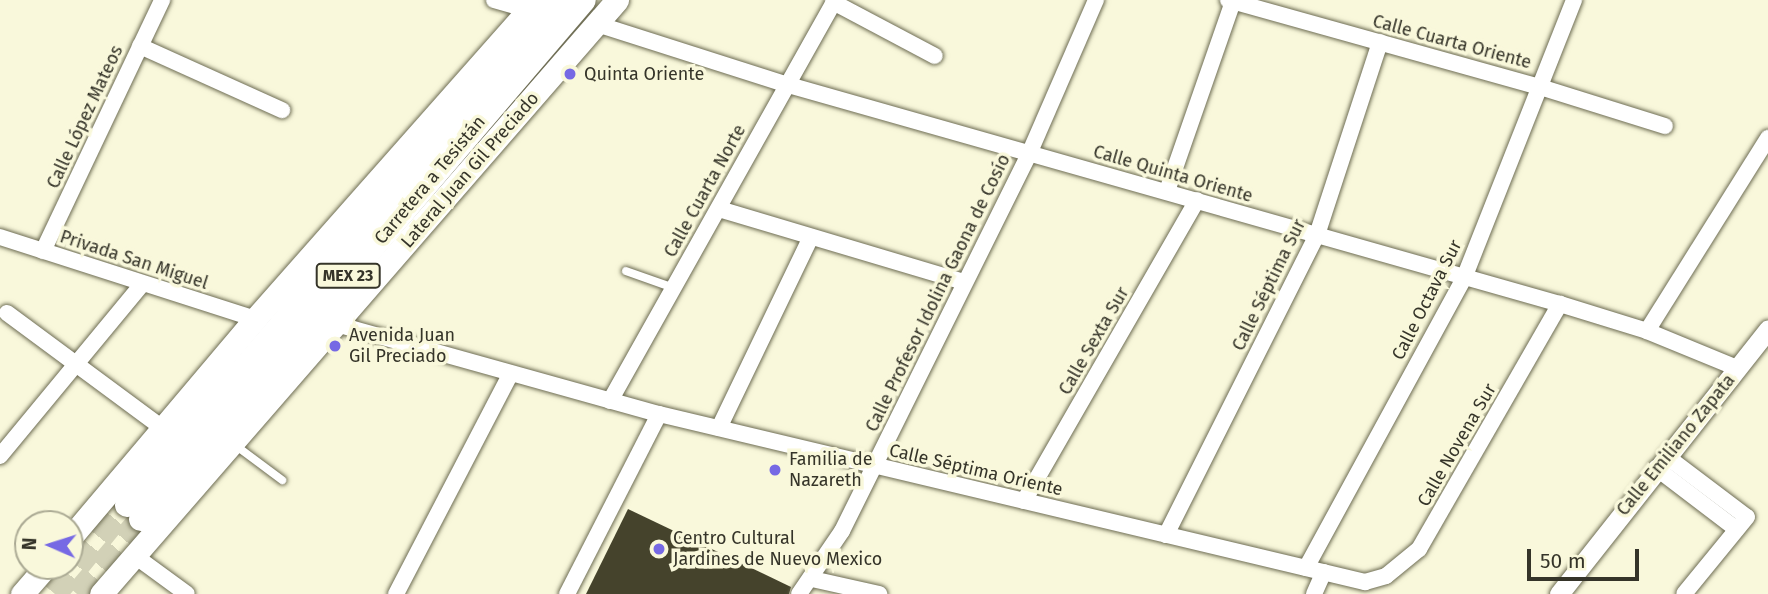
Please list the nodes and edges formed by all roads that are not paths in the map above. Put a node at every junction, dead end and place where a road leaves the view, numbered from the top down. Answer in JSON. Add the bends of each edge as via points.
{"nodes":[{"id":1,"x":162,"y":0,"type":"edge"},
{"id":2,"x":494,"y":0,"type":"edge"},
{"id":3,"x":559,"y":0,"type":"edge"},
{"id":4,"x":584,"y":0,"type":"edge"},
{"id":5,"x":617,"y":0,"type":"edge"},
{"id":6,"x":1096,"y":0,"type":"edge"},
{"id":7,"x":1573,"y":0,"type":"edge"},
{"id":8,"x":834,"y":1,"type":"edge"},
{"id":9,"x":1230,"y":1,"type":"edge"},
{"id":10,"x":533,"y":5,"type":"edge"},
{"id":11,"x":597,"y":24,"type":"junction"},
{"id":12,"x":1380,"y":42,"type":"junction"},
{"id":13,"x":140,"y":46,"type":"junction"},
{"id":14,"x":935,"y":56,"type":"dead end"},
{"id":15,"x":785,"y":84,"type":"junction"},
{"id":16,"x":1537,"y":86,"type":"junction"},
{"id":17,"x":282,"y":110,"type":"dead end"},
{"id":18,"x":1665,"y":126,"type":"dead end"},
{"id":19,"x":1768,"y":138,"type":"edge"},
{"id":20,"x":1029,"y":154,"type":"junction"},
{"id":21,"x":1167,"y":191,"type":"junction"},
{"id":22,"x":1197,"y":200,"type":"junction"},
{"id":23,"x":719,"y":209,"type":"junction"},
{"id":24,"x":1317,"y":235,"type":"junction"},
{"id":25,"x":0,"y":237,"type":"edge"},
{"id":26,"x":810,"y":239,"type":"junction"},
{"id":27,"x":43,"y":251,"type":"junction"},
{"id":28,"x":626,"y":271,"type":"dead end"},
{"id":29,"x":1464,"y":278,"type":"junction"},
{"id":30,"x":964,"y":282,"type":"junction"},
{"id":31,"x":143,"y":283,"type":"junction"},
{"id":32,"x":674,"y":288,"type":"junction"},
{"id":33,"x":1560,"y":304,"type":"junction"},
{"id":34,"x":7,"y":313,"type":"dead end"},
{"id":35,"x":256,"y":319,"type":"junction"},
{"id":36,"x":336,"y":324,"type":"junction"},
{"id":37,"x":1768,"y":329,"type":"edge"},
{"id":38,"x":1647,"y":331,"type":"junction"},
{"id":39,"x":74,"y":364,"type":"junction"},
{"id":40,"x":1737,"y":368,"type":"junction"},
{"id":41,"x":510,"y":375,"type":"junction"},
{"id":42,"x":610,"y":401,"type":"junction"},
{"id":43,"x":659,"y":414,"type":"junction"},
{"id":44,"x":719,"y":428,"type":"junction"},
{"id":45,"x":164,"y":429,"type":"junction"},
{"id":46,"x":233,"y":444,"type":"junction"},
{"id":47,"x":0,"y":456,"type":"edge"},
{"id":48,"x":1661,"y":462,"type":"junction"},
{"id":49,"x":874,"y":465,"type":"junction"},
{"id":50,"x":282,"y":480,"type":"dead end"},
{"id":51,"x":1024,"y":501,"type":"junction"},
{"id":52,"x":84,"y":522,"type":"edge"},
{"id":53,"x":1166,"y":535,"type":"junction"},
{"id":54,"x":135,"y":556,"type":"junction"},
{"id":55,"x":1306,"y":568,"type":"junction"},
{"id":56,"x":1324,"y":572,"type":"junction"},
{"id":57,"x":812,"y":579,"type":"junction"},
{"id":58,"x":34,"y":580,"type":"edge"},
{"id":59,"x":1365,"y":582,"type":"joint"},
{"id":60,"x":22,"y":594,"type":"edge"},
{"id":61,"x":101,"y":594,"type":"edge"},
{"id":62,"x":187,"y":594,"type":"edge"},
{"id":63,"x":396,"y":594,"type":"edge"},
{"id":64,"x":567,"y":594,"type":"edge"},
{"id":65,"x":799,"y":594,"type":"edge"},
{"id":66,"x":879,"y":594,"type":"edge"},
{"id":67,"x":1314,"y":594,"type":"edge"},
{"id":68,"x":1559,"y":594,"type":"edge"},
{"id":69,"x":1684,"y":594,"type":"edge"}],
"edges":[{"from":1,"to":13,"type":"street","name":"Calle López Mateos"},
{"from":2,"to":10,"type":"street"},
{"from":3,"to":4,"type":"main road","name":"Carretera a Tesistán","number":"MEX 23","via":[[134,512]]},
{"from":5,"to":11,"type":"main road","name":"Lateral Juan Gil Preciado"},
{"from":6,"to":20,"type":"street","name":"Calle Profesor Idolina Gaona de Cosío"},
{"from":7,"to":16,"type":"street","name":"Calle Octava Sur"},
{"from":8,"to":14,"type":"street"},
{"from":8,"to":15,"type":"street","name":"Calle Cuarta Norte"},
{"from":9,"to":12,"type":"street","name":"Calle Cuarta Oriente"},
{"from":9,"to":21,"type":"street"},
{"from":10,"to":35,"type":"main road"},
{"from":11,"to":15,"type":"street","name":"Calle Quinta Oriente"},
{"from":11,"to":36,"type":"main road","name":"Lateral Juan Gil Preciado"},
{"from":12,"to":16,"type":"street","name":"Calle Cuarta Oriente"},
{"from":12,"to":24,"type":"street","name":"Calle Séptima Sur"},
{"from":13,"to":17,"type":"street"},
{"from":13,"to":27,"type":"street","name":"Calle López Mateos"},
{"from":15,"to":20,"type":"street","name":"Calle Quinta Oriente"},
{"from":15,"to":23,"type":"street","name":"Calle Cuarta Norte"},
{"from":16,"to":18,"type":"street","name":"Calle Cuarta Oriente"},
{"from":16,"to":29,"type":"street","name":"Calle Octava Sur"},
{"from":19,"to":38,"type":"street"},
{"from":20,"to":21,"type":"street","name":"Calle Quinta Oriente"},
{"from":20,"to":30,"type":"street","name":"Calle Profesor Idolina Gaona de Cosío"},
{"from":21,"to":22,"type":"street","name":"Calle Quinta Oriente"},
{"from":22,"to":24,"type":"street","name":"Calle Quinta Oriente"},
{"from":22,"to":51,"type":"street","name":"Calle Sexta Sur"},
{"from":23,"to":26,"type":"street"},
{"from":23,"to":32,"type":"street","name":"Calle Cuarta Norte"},
{"from":24,"to":29,"type":"street","name":"Calle Quinta Oriente"},
{"from":24,"to":53,"type":"street","name":"Calle Séptima Sur"},
{"from":25,"to":27,"type":"street","name":"Privada San Miguel"},
{"from":26,"to":30,"type":"street"},
{"from":26,"to":44,"type":"street"},
{"from":27,"to":31,"type":"street","name":"Privada San Miguel"},
{"from":28,"to":32,"type":"lane"},
{"from":29,"to":33,"type":"street","name":"Calle Quinta Oriente"},
{"from":29,"to":55,"type":"street","name":"Calle Octava Sur"},
{"from":30,"to":49,"type":"street","name":"Calle Profesor Idolina Gaona de Cosío"},
{"from":31,"to":35,"type":"street","name":"Privada San Miguel"},
{"from":31,"to":39,"type":"street"},
{"from":32,"to":42,"type":"street","name":"Calle Cuarta Norte"},
{"from":33,"to":38,"type":"street","name":"Calle Quinta Oriente"},
{"from":33,"to":59,"type":"street","name":"Calle Novena Sur","via":[[1419,549],[1386,576]]},
{"from":34,"to":39,"type":"street"},
{"from":35,"to":45,"type":"main road"},
{"from":36,"to":41,"type":"street","name":"Calle Séptima Oriente"},
{"from":36,"to":46,"type":"main road","name":"Lateral Juan Gil Preciado"},
{"from":37,"to":40,"type":"street","name":"Calle Emiliano Zapata"},
{"from":38,"to":40,"type":"street","name":"Calle Quinta Oriente"},
{"from":39,"to":45,"type":"street"},
{"from":39,"to":47,"type":"street"},
{"from":40,"to":48,"type":"street","name":"Calle Emiliano Zapata"},
{"from":41,"to":42,"type":"street","name":"Calle Séptima Oriente"},
{"from":41,"to":63,"type":"street"},
{"from":42,"to":43,"type":"street","name":"Calle Séptima Oriente"},
{"from":43,"to":44,"type":"street","name":"Calle Séptima Oriente"},
{"from":43,"to":64,"type":"street"},
{"from":44,"to":49,"type":"street","name":"Calle Séptima Oriente"},
{"from":45,"to":52,"type":"main road"},
{"from":46,"to":50,"type":"lane"},
{"from":46,"to":54,"type":"main road","name":"Lateral Juan Gil Preciado"},
{"from":48,"to":68,"type":"street","name":"Calle Emiliano Zapata"},
{"from":48,"to":69,"type":"street","via":[[1741,523]]},
{"from":49,"to":51,"type":"street","name":"Calle Séptima Oriente"},
{"from":49,"to":57,"type":"street","name":"Calle Profesor Idolina Gaona de Cosío"},
{"from":51,"to":53,"type":"street","name":"Calle Séptima Oriente"},
{"from":53,"to":55,"type":"street","name":"Calle Séptima Oriente"},
{"from":54,"to":61,"type":"main road","name":"Lateral Juan Gil Preciado"},
{"from":54,"to":62,"type":"street"},
{"from":55,"to":56,"type":"street","name":"Calle Séptima Oriente"},
{"from":56,"to":59,"type":"street","name":"Calle Séptima Oriente"},
{"from":56,"to":67,"type":"street"},
{"from":57,"to":65,"type":"street","name":"Calle Profesor Idolina Gaona de Cosío"},
{"from":57,"to":66,"type":"street"},
{"from":58,"to":60,"type":"main road"}]}
